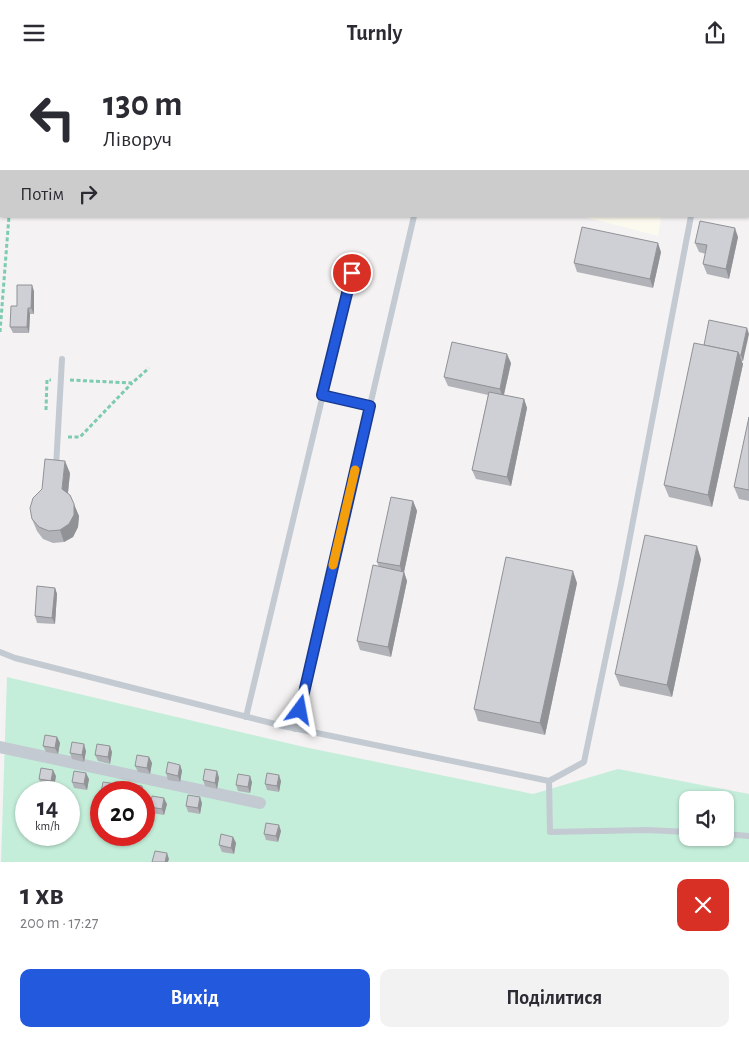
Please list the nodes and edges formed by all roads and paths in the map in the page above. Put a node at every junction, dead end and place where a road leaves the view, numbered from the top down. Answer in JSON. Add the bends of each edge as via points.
{"nodes":[{"id":1,"x":9,"y":217,"type":"edge"},
{"id":2,"x":414,"y":217,"type":"edge"},
{"id":3,"x":691,"y":217,"type":"edge"},
{"id":4,"x":352,"y":273,"type":"dead end"},
{"id":5,"x":0,"y":332,"type":"edge"},
{"id":6,"x":62,"y":359,"type":"dead end"},
{"id":7,"x":149,"y":368,"type":"dead end"},
{"id":8,"x":61,"y":380,"type":"junction"},
{"id":9,"x":132,"y":383,"type":"junction"},
{"id":10,"x":322,"y":395,"type":"junction"},
{"id":11,"x":370,"y":406,"type":"junction"},
{"id":12,"x":46,"y":410,"type":"dead end"},
{"id":13,"x":58,"y":436,"type":"junction"},
{"id":14,"x":56,"y":467,"type":"edge"},
{"id":15,"x":0,"y":652,"type":"edge"},
{"id":16,"x":246,"y":717,"type":"junction"},
{"id":17,"x":295,"y":729,"type":"junction"},
{"id":18,"x":0,"y":747,"type":"edge"},
{"id":19,"x":549,"y":781,"type":"junction"},
{"id":20,"x":260,"y":803,"type":"dead end"},
{"id":21,"x":679,"y":832,"type":"edge"},
{"id":22,"x":734,"y":835,"type":"edge"},
{"id":23,"x":749,"y":836,"type":"edge"}],
"edges":[{"from":1,"to":5,"type":"path"},
{"from":2,"to":11,"type":"lane"},
{"from":3,"to":19,"type":"lane","via":[[584,762]]},
{"from":4,"to":10,"type":"lane"},
{"from":6,"to":8,"type":"lane"},
{"from":7,"to":9,"type":"path"},
{"from":8,"to":9,"type":"path"},
{"from":8,"to":12,"type":"path","via":[[47,380]]},
{"from":8,"to":13,"type":"lane"},
{"from":9,"to":13,"type":"path","via":[[80,437]]},
{"from":10,"to":11,"type":"lane"},
{"from":10,"to":16,"type":"lane"},
{"from":11,"to":17,"type":"lane"},
{"from":13,"to":14,"type":"lane"},
{"from":15,"to":16,"type":"lane"},
{"from":16,"to":17,"type":"lane"},
{"from":17,"to":19,"type":"lane"},
{"from":18,"to":20,"type":"street"},
{"from":19,"to":21,"type":"lane","via":[[550,833]]},
{"from":22,"to":23,"type":"lane"}]}
